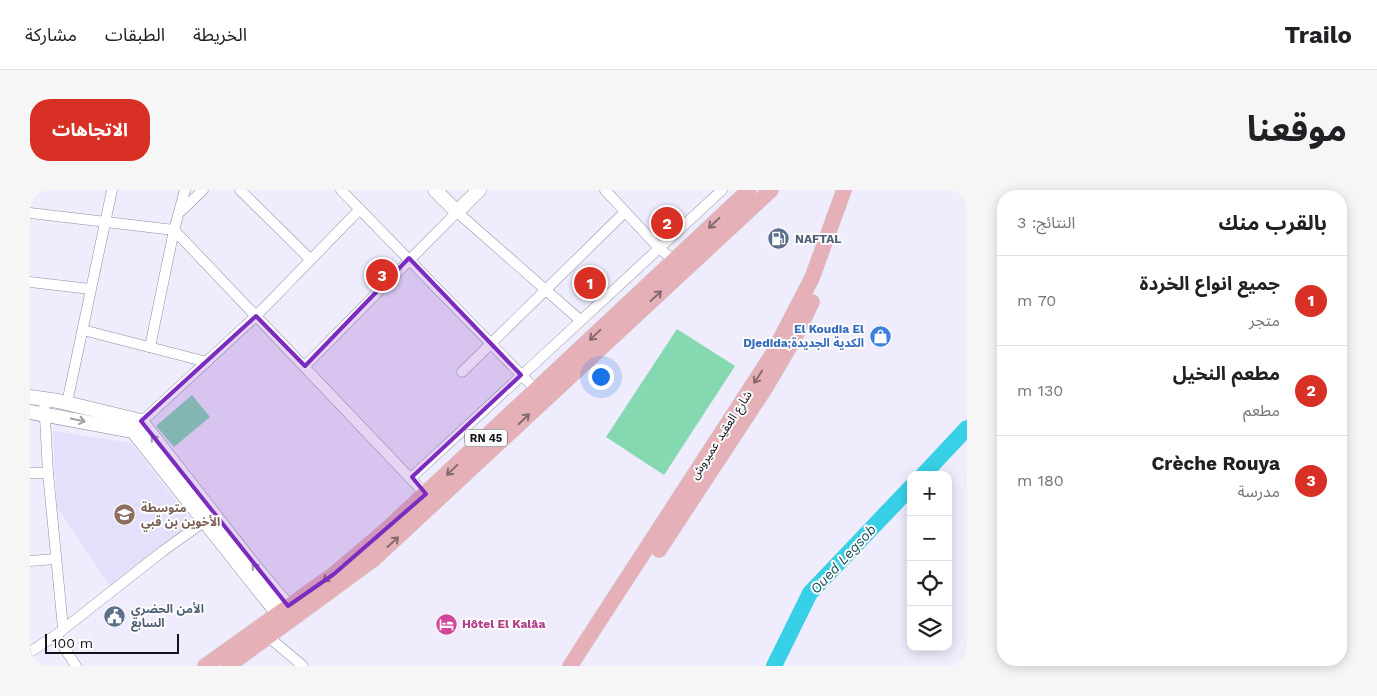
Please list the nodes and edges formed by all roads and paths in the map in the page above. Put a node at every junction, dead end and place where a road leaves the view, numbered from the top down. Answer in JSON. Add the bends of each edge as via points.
{"nodes":[{"id":1,"x":112,"y":190,"type":"edge"},
{"id":2,"x":185,"y":190,"type":"edge"},
{"id":3,"x":203,"y":190,"type":"edge"},
{"id":4,"x":240,"y":190,"type":"edge"},
{"id":5,"x":341,"y":190,"type":"edge"},
{"id":6,"x":435,"y":190,"type":"edge"},
{"id":7,"x":479,"y":190,"type":"edge"},
{"id":8,"x":605,"y":190,"type":"edge"},
{"id":9,"x":722,"y":190,"type":"edge"},
{"id":10,"x":749,"y":190,"type":"edge"},
{"id":11,"x":771,"y":190,"type":"edge"},
{"id":12,"x":844,"y":190,"type":"edge"},
{"id":13,"x":855,"y":190,"type":"edge"},
{"id":14,"x":360,"y":209,"type":"junction"},
{"id":15,"x":181,"y":210,"type":"junction"},
{"id":16,"x":457,"y":212,"type":"junction"},
{"id":17,"x":625,"y":212,"type":"junction"},
{"id":18,"x":30,"y":213,"type":"edge"},
{"id":19,"x":105,"y":222,"type":"junction"},
{"id":20,"x":174,"y":230,"type":"junction"},
{"id":21,"x":658,"y":248,"type":"junction"},
{"id":22,"x":409,"y":258,"type":"junction"},
{"id":23,"x":310,"y":259,"type":"junction"},
{"id":24,"x":674,"y":260,"type":"junction"},
{"id":25,"x":30,"y":282,"type":"edge"},
{"id":26,"x":90,"y":289,"type":"junction"},
{"id":27,"x":546,"y":290,"type":"junction"},
{"id":28,"x":256,"y":316,"type":"junction"},
{"id":29,"x":580,"y":320,"type":"junction"},
{"id":30,"x":83,"y":330,"type":"junction"},
{"id":31,"x":490,"y":343,"type":"junction"},
{"id":32,"x":150,"y":346,"type":"junction"},
{"id":33,"x":207,"y":362,"type":"junction"},
{"id":34,"x":305,"y":366,"type":"junction"},
{"id":35,"x":462,"y":372,"type":"dead end"},
{"id":36,"x":521,"y":375,"type":"junction"},
{"id":37,"x":540,"y":394,"type":"junction"},
{"id":38,"x":37,"y":398,"type":"edge"},
{"id":39,"x":67,"y":403,"type":"junction"},
{"id":40,"x":37,"y":413,"type":"edge"},
{"id":41,"x":137,"y":426,"type":"junction"},
{"id":42,"x":30,"y":472,"type":"edge"},
{"id":43,"x":48,"y":473,"type":"junction"},
{"id":44,"x":412,"y":477,"type":"junction"},
{"id":45,"x":430,"y":499,"type":"junction"},
{"id":46,"x":209,"y":518,"type":"junction"},
{"id":47,"x":55,"y":559,"type":"junction"},
{"id":48,"x":30,"y":561,"type":"edge"},
{"id":49,"x":622,"y":597,"type":"junction"},
{"id":50,"x":283,"y":610,"type":"junction"},
{"id":51,"x":59,"y":632,"type":"junction"},
{"id":52,"x":263,"y":633,"type":"junction"},
{"id":53,"x":30,"y":652,"type":"edge"},
{"id":54,"x":76,"y":666,"type":"edge"},
{"id":55,"x":205,"y":666,"type":"edge"},
{"id":56,"x":228,"y":666,"type":"edge"},
{"id":57,"x":303,"y":666,"type":"edge"},
{"id":58,"x":570,"y":666,"type":"edge"},
{"id":59,"x":582,"y":666,"type":"edge"}],
"edges":[{"from":1,"to":19,"type":"street"},
{"from":2,"to":15,"type":"street"},
{"from":3,"to":15,"type":"street"},
{"from":4,"to":23,"type":"street"},
{"from":5,"to":14,"type":"street"},
{"from":6,"to":16,"type":"main road"},
{"from":7,"to":16,"type":"main road"},
{"from":8,"to":17,"type":"street"},
{"from":9,"to":21,"type":"street"},
{"from":10,"to":24,"type":"main road","number":"RN 45","one_way":true},
{"from":37,"to":11,"type":"main road","number":"RN 45","one_way":true},
{"from":12,"to":49,"type":"main road","name":"شارع العقيد عميروش","one_way":true,"via":[[812,278],[772,355]]},
{"from":13,"to":49,"type":"main road","name":"شارع العقيد عميروش","via":[[819,285],[793,341],[766,387]]},
{"from":14,"to":22,"type":"street"},
{"from":14,"to":23,"type":"street"},
{"from":15,"to":20,"type":"street"},
{"from":16,"to":22,"type":"street"},
{"from":16,"to":27,"type":"street"},
{"from":17,"to":21,"type":"street"},
{"from":17,"to":27,"type":"street"},
{"from":18,"to":19,"type":"street"},
{"from":19,"to":20,"type":"street"},
{"from":19,"to":26,"type":"street"},
{"from":20,"to":28,"type":"street"},
{"from":20,"to":32,"type":"street"},
{"from":21,"to":24,"type":"street"},
{"from":21,"to":29,"type":"street"},
{"from":22,"to":31,"type":"street"},
{"from":22,"to":34,"type":"street"},
{"from":23,"to":28,"type":"street"},
{"from":24,"to":37,"type":"main road","number":"RN 45","one_way":true},
{"from":25,"to":26,"type":"street"},
{"from":26,"to":30,"type":"street"},
{"from":27,"to":29,"type":"street"},
{"from":27,"to":31,"type":"street"},
{"from":28,"to":33,"type":"street"},
{"from":28,"to":34,"type":"street"},
{"from":29,"to":36,"type":"street"},
{"from":30,"to":32,"type":"street"},
{"from":30,"to":39,"type":"street"},
{"from":31,"to":35,"type":"street"},
{"from":31,"to":36,"type":"street"},
{"from":32,"to":33,"type":"street"},
{"from":33,"to":41,"type":"street"},
{"from":34,"to":44,"type":"street"},
{"from":36,"to":37,"type":"street"},
{"from":36,"to":44,"type":"street"},
{"from":37,"to":45,"type":"main road","number":"RN 45"},
{"from":38,"to":39,"type":"main road"},
{"from":38,"to":40,"type":"street"},
{"from":39,"to":41,"type":"main road"},
{"from":40,"to":41,"type":"main road","one_way":true},
{"from":40,"to":43,"type":"street"},
{"from":41,"to":46,"type":"main road"},
{"from":42,"to":43,"type":"street"},
{"from":43,"to":47,"type":"street"},
{"from":44,"to":45,"type":"street"},
{"from":45,"to":50,"type":"main road","number":"RN 45","one_way":true},
{"from":52,"to":45,"type":"main road","number":"RN 45","one_way":true,"via":[[374,559]]},
{"from":46,"to":50,"type":"main road"},
{"from":46,"to":51,"type":"street"},
{"from":47,"to":48,"type":"street"},
{"from":47,"to":51,"type":"street"},
{"from":49,"to":58,"type":"main road","name":"شارع العقيد عميروش"},
{"from":49,"to":59,"type":"main road","name":"شارع العقيد عميروش"},
{"from":50,"to":52,"type":"main road","number":"RN 45"},
{"from":51,"to":53,"type":"street"},
{"from":51,"to":54,"type":"street"},
{"from":52,"to":55,"type":"main road","number":"RN 45"},
{"from":52,"to":56,"type":"main road","number":"RN 45"},
{"from":52,"to":57,"type":"street"}]}
